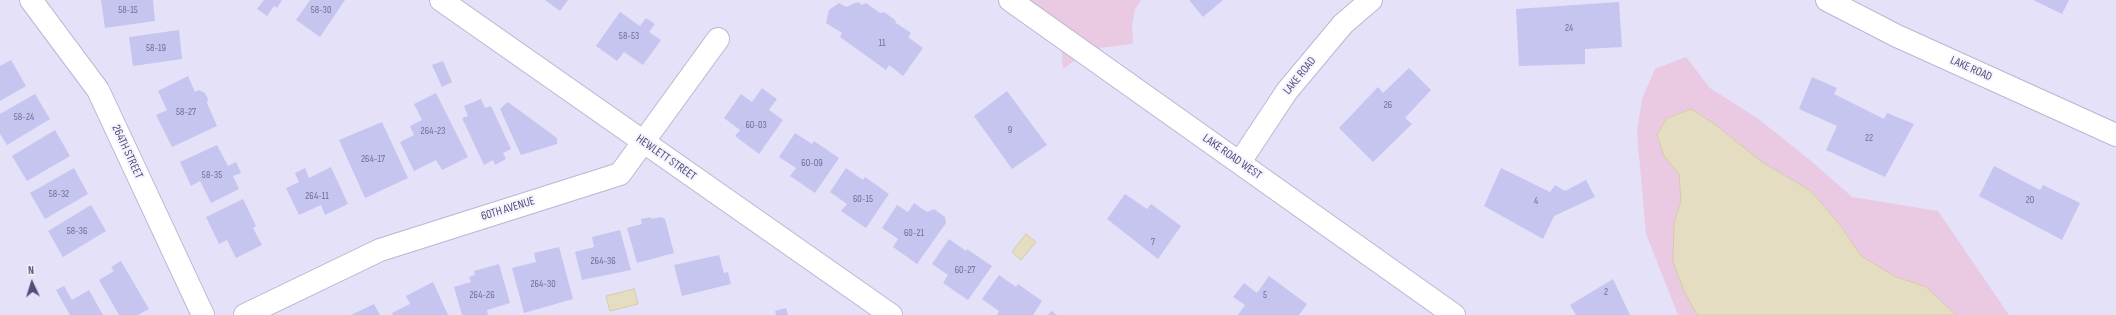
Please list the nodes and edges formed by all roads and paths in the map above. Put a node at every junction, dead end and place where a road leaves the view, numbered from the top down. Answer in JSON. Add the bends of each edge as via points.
{"nodes":[{"id":1,"x":31,"y":0,"type":"edge"},
{"id":2,"x":442,"y":0,"type":"edge"},
{"id":3,"x":1010,"y":0,"type":"edge"},
{"id":4,"x":1371,"y":0,"type":"edge"},
{"id":5,"x":1827,"y":0,"type":"edge"},
{"id":6,"x":718,"y":39,"type":"dead end"},
{"id":7,"x":2116,"y":135,"type":"edge"},
{"id":8,"x":643,"y":142,"type":"junction"},
{"id":9,"x":1240,"y":162,"type":"junction"},
{"id":10,"x":203,"y":315,"type":"edge"},
{"id":11,"x":244,"y":315,"type":"edge"},
{"id":12,"x":891,"y":315,"type":"edge"},
{"id":13,"x":1454,"y":315,"type":"edge"}],
"edges":[{"from":1,"to":10,"type":"street","name":"264TH STREET","via":[[98,90]]},
{"from":2,"to":8,"type":"street","name":"HEWLETT STREET"},
{"from":3,"to":9,"type":"street","name":"LAKE ROAD WEST"},
{"from":4,"to":9,"type":"street","name":"LAKE ROAD","via":[[1343,24],[1287,91]]},
{"from":5,"to":7,"type":"street","name":"LAKE ROAD","via":[[1897,36]]},
{"from":6,"to":8,"type":"street","name":"60TH AVENUE"},
{"from":8,"to":11,"type":"street","name":"60TH AVENUE","via":[[620,174],[380,250]]},
{"from":8,"to":12,"type":"street","name":"HEWLETT STREET"},
{"from":9,"to":13,"type":"street","name":"LAKE ROAD WEST"}]}
